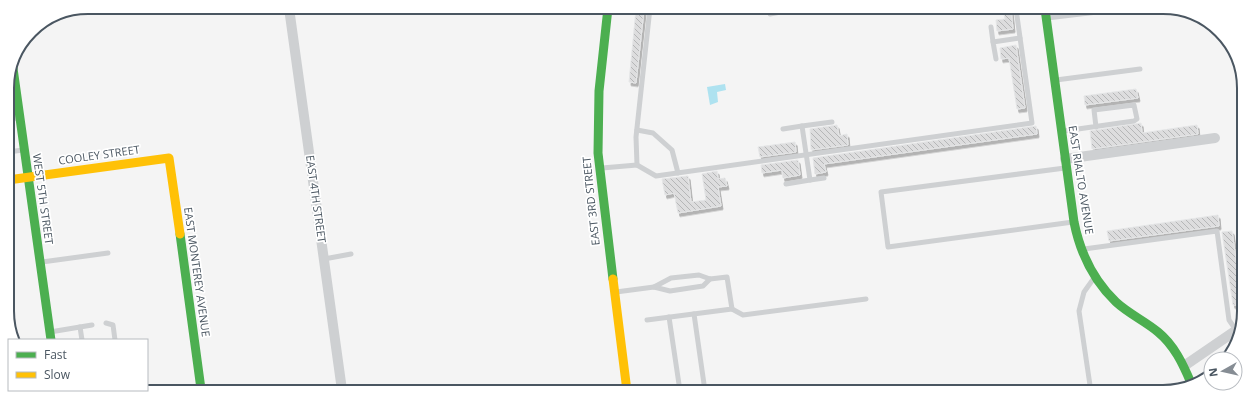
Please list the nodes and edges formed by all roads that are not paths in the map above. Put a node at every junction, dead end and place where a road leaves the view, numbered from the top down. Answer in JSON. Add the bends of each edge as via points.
{"nodes":[{"id":1,"x":289,"y":14,"type":"edge"},
{"id":2,"x":607,"y":14,"type":"edge"},
{"id":3,"x":649,"y":14,"type":"edge"},
{"id":4,"x":1017,"y":14,"type":"edge"},
{"id":5,"x":1045,"y":14,"type":"edge"},
{"id":6,"x":991,"y":28,"type":"dead end"},
{"id":7,"x":1020,"y":38,"type":"junction"},
{"id":8,"x":993,"y":42,"type":"junction"},
{"id":9,"x":996,"y":59,"type":"dead end"},
{"id":10,"x":1140,"y":69,"type":"dead end"},
{"id":11,"x":14,"y":79,"type":"edge"},
{"id":12,"x":1053,"y":81,"type":"junction"},
{"id":13,"x":14,"y":118,"type":"edge"},
{"id":14,"x":20,"y":118,"type":"junction"},
{"id":15,"x":832,"y":122,"type":"dead end"},
{"id":16,"x":802,"y":126,"type":"junction"},
{"id":17,"x":1096,"y":126,"type":"junction"},
{"id":18,"x":783,"y":129,"type":"dead end"},
{"id":19,"x":637,"y":130,"type":"junction"},
{"id":20,"x":1061,"y":131,"type":"junction"},
{"id":21,"x":1215,"y":138,"type":"dead end"},
{"id":22,"x":24,"y":150,"type":"junction"},
{"id":23,"x":14,"y":151,"type":"edge"},
{"id":24,"x":806,"y":155,"type":"junction"},
{"id":25,"x":169,"y":158,"type":"joint"},
{"id":26,"x":1066,"y":163,"type":"junction"},
{"id":27,"x":637,"y":165,"type":"junction"},
{"id":28,"x":599,"y":168,"type":"junction"},
{"id":29,"x":678,"y":173,"type":"junction"},
{"id":30,"x":27,"y":177,"type":"junction"},
{"id":31,"x":824,"y":178,"type":"dead end"},
{"id":32,"x":14,"y":179,"type":"edge"},
{"id":33,"x":810,"y":180,"type":"junction"},
{"id":34,"x":786,"y":184,"type":"dead end"},
{"id":35,"x":1074,"y":222,"type":"junction"},
{"id":36,"x":1081,"y":250,"type":"junction"},
{"id":37,"x":108,"y":253,"type":"dead end"},
{"id":38,"x":351,"y":254,"type":"dead end"},
{"id":39,"x":324,"y":260,"type":"junction"},
{"id":40,"x":39,"y":263,"type":"junction"},
{"id":41,"x":1095,"y":277,"type":"junction"},
{"id":42,"x":710,"y":279,"type":"junction"},
{"id":43,"x":654,"y":287,"type":"junction"},
{"id":44,"x":615,"y":292,"type":"junction"},
{"id":45,"x":866,"y":299,"type":"dead end"},
{"id":46,"x":732,"y":309,"type":"junction"},
{"id":47,"x":694,"y":314,"type":"junction"},
{"id":48,"x":669,"y":317,"type":"junction"},
{"id":49,"x":647,"y":320,"type":"dead end"},
{"id":50,"x":106,"y":323,"type":"dead end"},
{"id":51,"x":92,"y":325,"type":"dead end"},
{"id":52,"x":1235,"y":325,"type":"edge"},
{"id":53,"x":80,"y":327,"type":"junction"},
{"id":54,"x":1233,"y":333,"type":"edge"},
{"id":55,"x":50,"y":336,"type":"edge"},
{"id":56,"x":82,"y":339,"type":"edge"},
{"id":57,"x":115,"y":339,"type":"edge"},
{"id":58,"x":1184,"y":366,"type":"junction"},
{"id":59,"x":1189,"y":380,"type":"edge"},
{"id":60,"x":200,"y":385,"type":"edge"},
{"id":61,"x":341,"y":385,"type":"edge"},
{"id":62,"x":626,"y":385,"type":"edge"},
{"id":63,"x":679,"y":385,"type":"edge"},
{"id":64,"x":704,"y":385,"type":"edge"},
{"id":65,"x":1090,"y":385,"type":"edge"}],
"edges":[{"from":1,"to":39,"type":"street","name":"EAST 4TH STREET"},
{"from":2,"to":28,"type":"street","name":"EAST 3RD STREET","via":[[598,115]]},
{"from":3,"to":19,"type":"lane"},
{"from":4,"to":7,"type":"lane"},
{"from":5,"to":12,"type":"street","name":"EAST RIALTO AVENUE"},
{"from":6,"to":8,"type":"lane"},
{"from":7,"to":8,"type":"lane"},
{"from":7,"to":24,"type":"lane","via":[[1032,123]]},
{"from":8,"to":9,"type":"lane"},
{"from":10,"to":12,"type":"lane"},
{"from":11,"to":14,"type":"street","name":"WEST 5TH STREET"},
{"from":12,"to":20,"type":"street","name":"EAST RIALTO AVENUE"},
{"from":13,"to":14,"type":"lane"},
{"from":14,"to":22,"type":"street","name":"WEST 5TH STREET"},
{"from":15,"to":16,"type":"lane"},
{"from":16,"to":18,"type":"lane"},
{"from":16,"to":24,"type":"lane"},
{"from":17,"to":17,"type":"lane","via":[[1136,120],[1134,105],[1094,110]]},
{"from":17,"to":20,"type":"lane"},
{"from":19,"to":27,"type":"lane"},
{"from":19,"to":29,"type":"lane","via":[[653,133],[672,150]]},
{"from":20,"to":26,"type":"street","name":"EAST RIALTO AVENUE"},
{"from":21,"to":26,"type":"street"},
{"from":22,"to":23,"type":"lane"},
{"from":22,"to":30,"type":"street","name":"WEST 5TH STREET"},
{"from":24,"to":29,"type":"lane"},
{"from":24,"to":33,"type":"lane"},
{"from":25,"to":30,"type":"street","name":"COOLEY STREET"},
{"from":25,"to":60,"type":"street","name":"EAST MONTEREY AVENUE"},
{"from":26,"to":35,"type":"street","name":"EAST RIALTO AVENUE"},
{"from":26,"to":35,"type":"lane","via":[[881,192],[888,247]]},
{"from":27,"to":28,"type":"lane"},
{"from":27,"to":29,"type":"lane","via":[[656,176]]},
{"from":28,"to":44,"type":"street","name":"EAST 3RD STREET"},
{"from":30,"to":32,"type":"street","name":"COOLEY STREET"},
{"from":30,"to":40,"type":"street","name":"WEST 5TH STREET"},
{"from":31,"to":33,"type":"lane"},
{"from":33,"to":34,"type":"lane"},
{"from":35,"to":36,"type":"street","name":"EAST RIALTO AVENUE"},
{"from":36,"to":41,"type":"street","name":"EAST RIALTO AVENUE"},
{"from":36,"to":52,"type":"lane","via":[[1217,231],[1229,320]]},
{"from":37,"to":40,"type":"lane"},
{"from":38,"to":39,"type":"lane"},
{"from":39,"to":61,"type":"street","name":"EAST 4TH STREET"},
{"from":40,"to":55,"type":"street","name":"WEST 5TH STREET"},
{"from":41,"to":58,"type":"street","name":"EAST RIALTO AVENUE","via":[[1117,302],[1169,343]]},
{"from":41,"to":65,"type":"lane","via":[[1084,292],[1079,310]]},
{"from":42,"to":43,"type":"lane","via":[[698,275],[671,278]]},
{"from":42,"to":43,"type":"lane","via":[[703,286],[670,291]]},
{"from":42,"to":46,"type":"lane","via":[[727,278]]},
{"from":43,"to":44,"type":"lane"},
{"from":44,"to":62,"type":"street","name":"EAST 3RD STREET"},
{"from":45,"to":46,"type":"lane","via":[[743,315]]},
{"from":46,"to":47,"type":"lane"},
{"from":47,"to":48,"type":"lane"},
{"from":47,"to":64,"type":"lane"},
{"from":48,"to":49,"type":"lane"},
{"from":48,"to":63,"type":"lane"},
{"from":50,"to":57,"type":"lane","via":[[113,325]]},
{"from":51,"to":53,"type":"lane"},
{"from":53,"to":55,"type":"lane"},
{"from":53,"to":56,"type":"lane"},
{"from":54,"to":58,"type":"street"},
{"from":58,"to":59,"type":"street","name":"EAST RIALTO AVENUE"}]}
